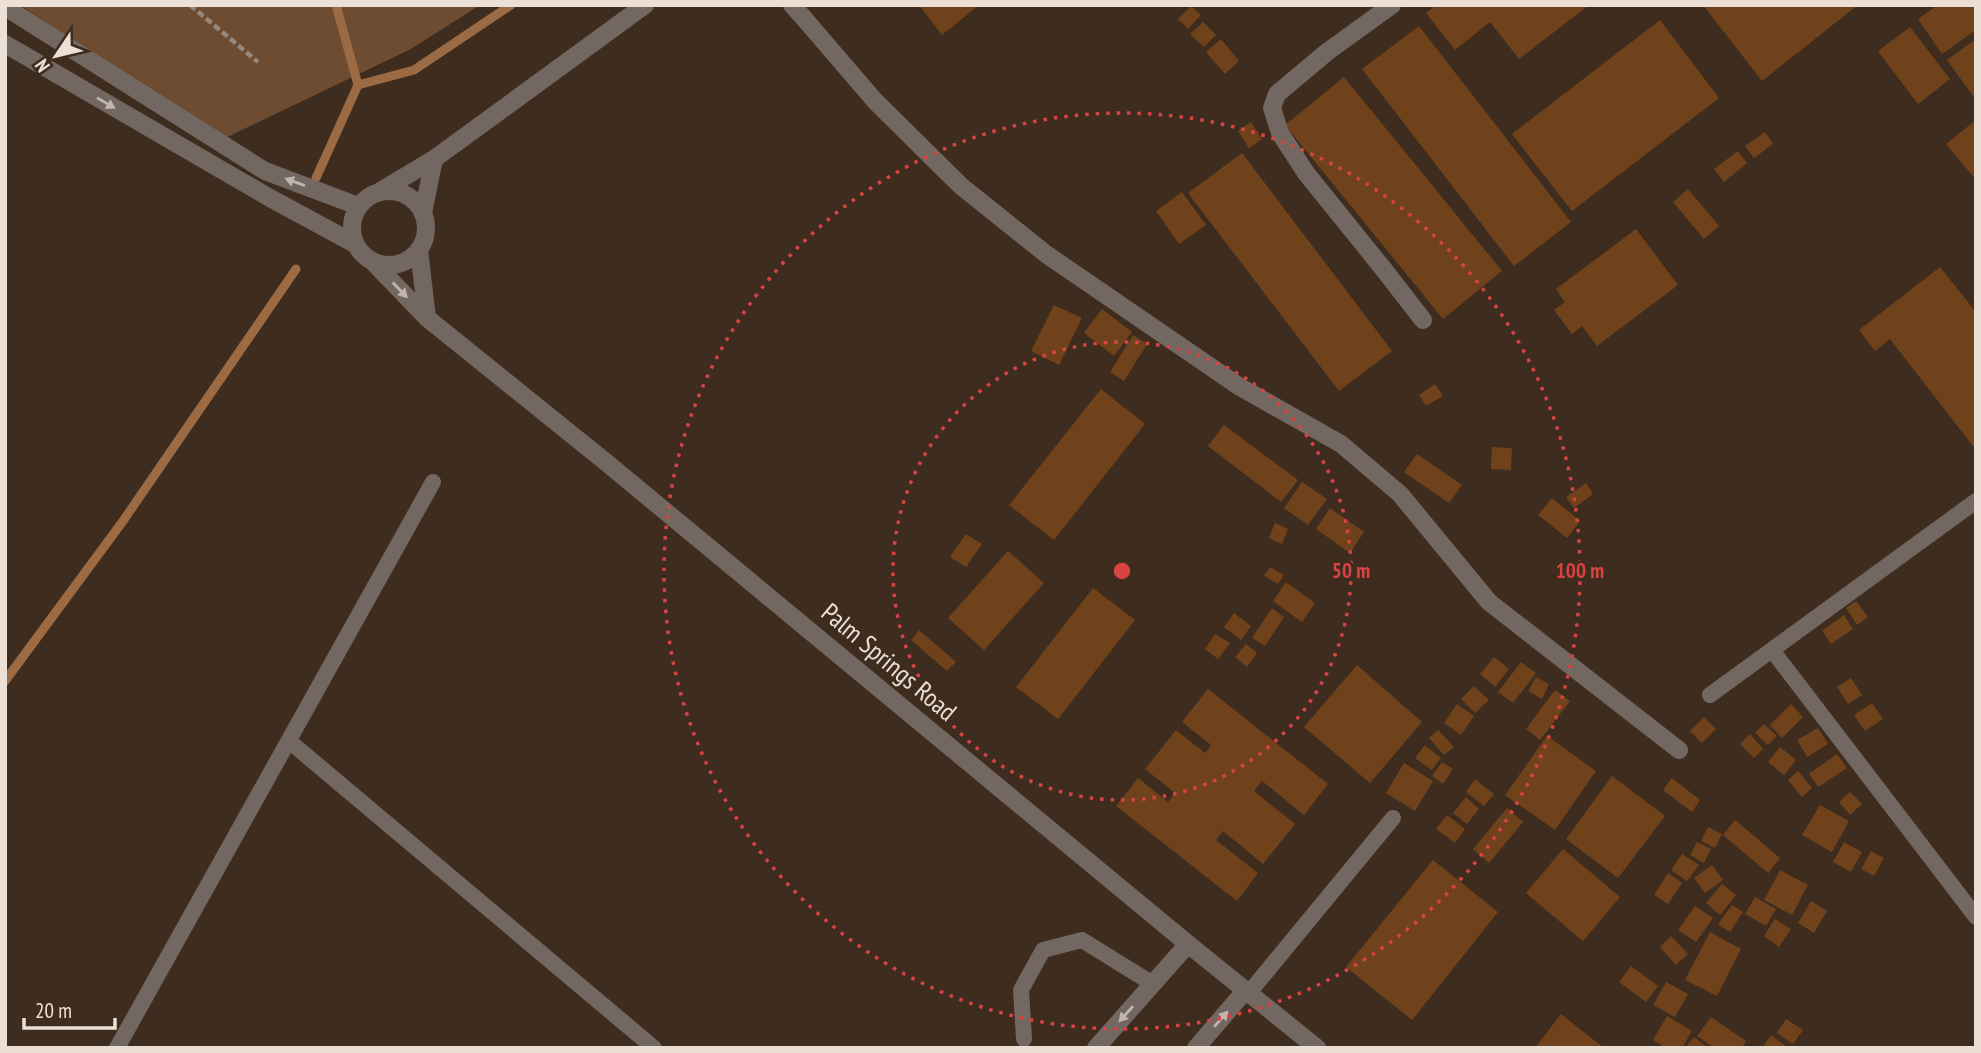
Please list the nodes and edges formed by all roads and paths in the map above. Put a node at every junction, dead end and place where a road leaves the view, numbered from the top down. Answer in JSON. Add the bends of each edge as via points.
{"nodes":[{"id":1,"x":190,"y":5,"type":"edge"},
{"id":2,"x":645,"y":5,"type":"edge"},
{"id":3,"x":792,"y":5,"type":"edge"},
{"id":4,"x":1392,"y":5,"type":"edge"},
{"id":5,"x":5,"y":7,"type":"edge"},
{"id":6,"x":5,"y":44,"type":"edge"},
{"id":7,"x":258,"y":62,"type":"dead end"},
{"id":8,"x":434,"y":159,"type":"junction"},
{"id":9,"x":379,"y":192,"type":"junction"},
{"id":10,"x":358,"y":206,"type":"junction"},
{"id":11,"x":423,"y":213,"type":"junction"},
{"id":12,"x":355,"y":244,"type":"junction"},
{"id":13,"x":419,"y":250,"type":"junction"},
{"id":14,"x":373,"y":262,"type":"junction"},
{"id":15,"x":427,"y":318,"type":"junction"},
{"id":16,"x":1423,"y":320,"type":"dead end"},
{"id":17,"x":433,"y":482,"type":"dead end"},
{"id":18,"x":1976,"y":501,"type":"edge"},
{"id":19,"x":1772,"y":650,"type":"junction"},
{"id":20,"x":1710,"y":695,"type":"dead end"},
{"id":21,"x":289,"y":741,"type":"junction"},
{"id":22,"x":1679,"y":750,"type":"dead end"},
{"id":23,"x":1393,"y":818,"type":"dead end"},
{"id":24,"x":1976,"y":917,"type":"edge"},
{"id":25,"x":1188,"y":944,"type":"junction"},
{"id":26,"x":1153,"y":984,"type":"junction"},
{"id":27,"x":1247,"y":993,"type":"junction"},
{"id":28,"x":1024,"y":1039,"type":"dead end"},
{"id":29,"x":117,"y":1048,"type":"edge"},
{"id":30,"x":654,"y":1048,"type":"edge"},
{"id":31,"x":1096,"y":1048,"type":"edge"},
{"id":32,"x":1196,"y":1048,"type":"edge"},
{"id":33,"x":1317,"y":1048,"type":"edge"}],
"edges":[{"from":1,"to":7,"type":"path"},
{"from":2,"to":8,"type":"street"},
{"from":3,"to":22,"type":"street","via":[[875,101],[961,186],[1046,254],[1240,387],[1341,444],[1400,494],[1489,602]]},
{"from":4,"to":16,"type":"street","via":[[1277,93],[1272,108],[1280,133],[1306,173]]},
{"from":10,"to":5,"type":"street","one_way":true,"via":[[265,171]]},
{"from":6,"to":12,"type":"street","one_way":true},
{"from":8,"to":9,"type":"street"},
{"from":8,"to":11,"type":"street"},
{"from":9,"to":10,"type":"street"},
{"from":9,"to":11,"type":"street","via":[[405,195]]},
{"from":10,"to":12,"type":"street","via":[[353,218]]},
{"from":11,"to":13,"type":"street","via":[[425,238]]},
{"from":12,"to":14,"type":"street"},
{"from":13,"to":14,"type":"street","via":[[399,264]]},
{"from":13,"to":15,"type":"street"},
{"from":14,"to":15,"type":"street","name":"Palm Springs Road","one_way":true},
{"from":15,"to":25,"type":"street","name":"Palm Springs Road"},
{"from":17,"to":21,"type":"lane"},
{"from":18,"to":19,"type":"lane"},
{"from":19,"to":20,"type":"lane"},
{"from":19,"to":24,"type":"lane"},
{"from":21,"to":29,"type":"lane"},
{"from":21,"to":30,"type":"lane"},
{"from":23,"to":27,"type":"lane"},
{"from":25,"to":26,"type":"street"},
{"from":25,"to":27,"type":"street","name":"Palm Springs Road"},
{"from":26,"to":28,"type":"lane","via":[[1083,940],[1043,950],[1021,990]]},
{"from":26,"to":31,"type":"street","one_way":true},
{"from":32,"to":27,"type":"street","one_way":true},
{"from":27,"to":33,"type":"street","name":"Palm Springs Road"}]}
